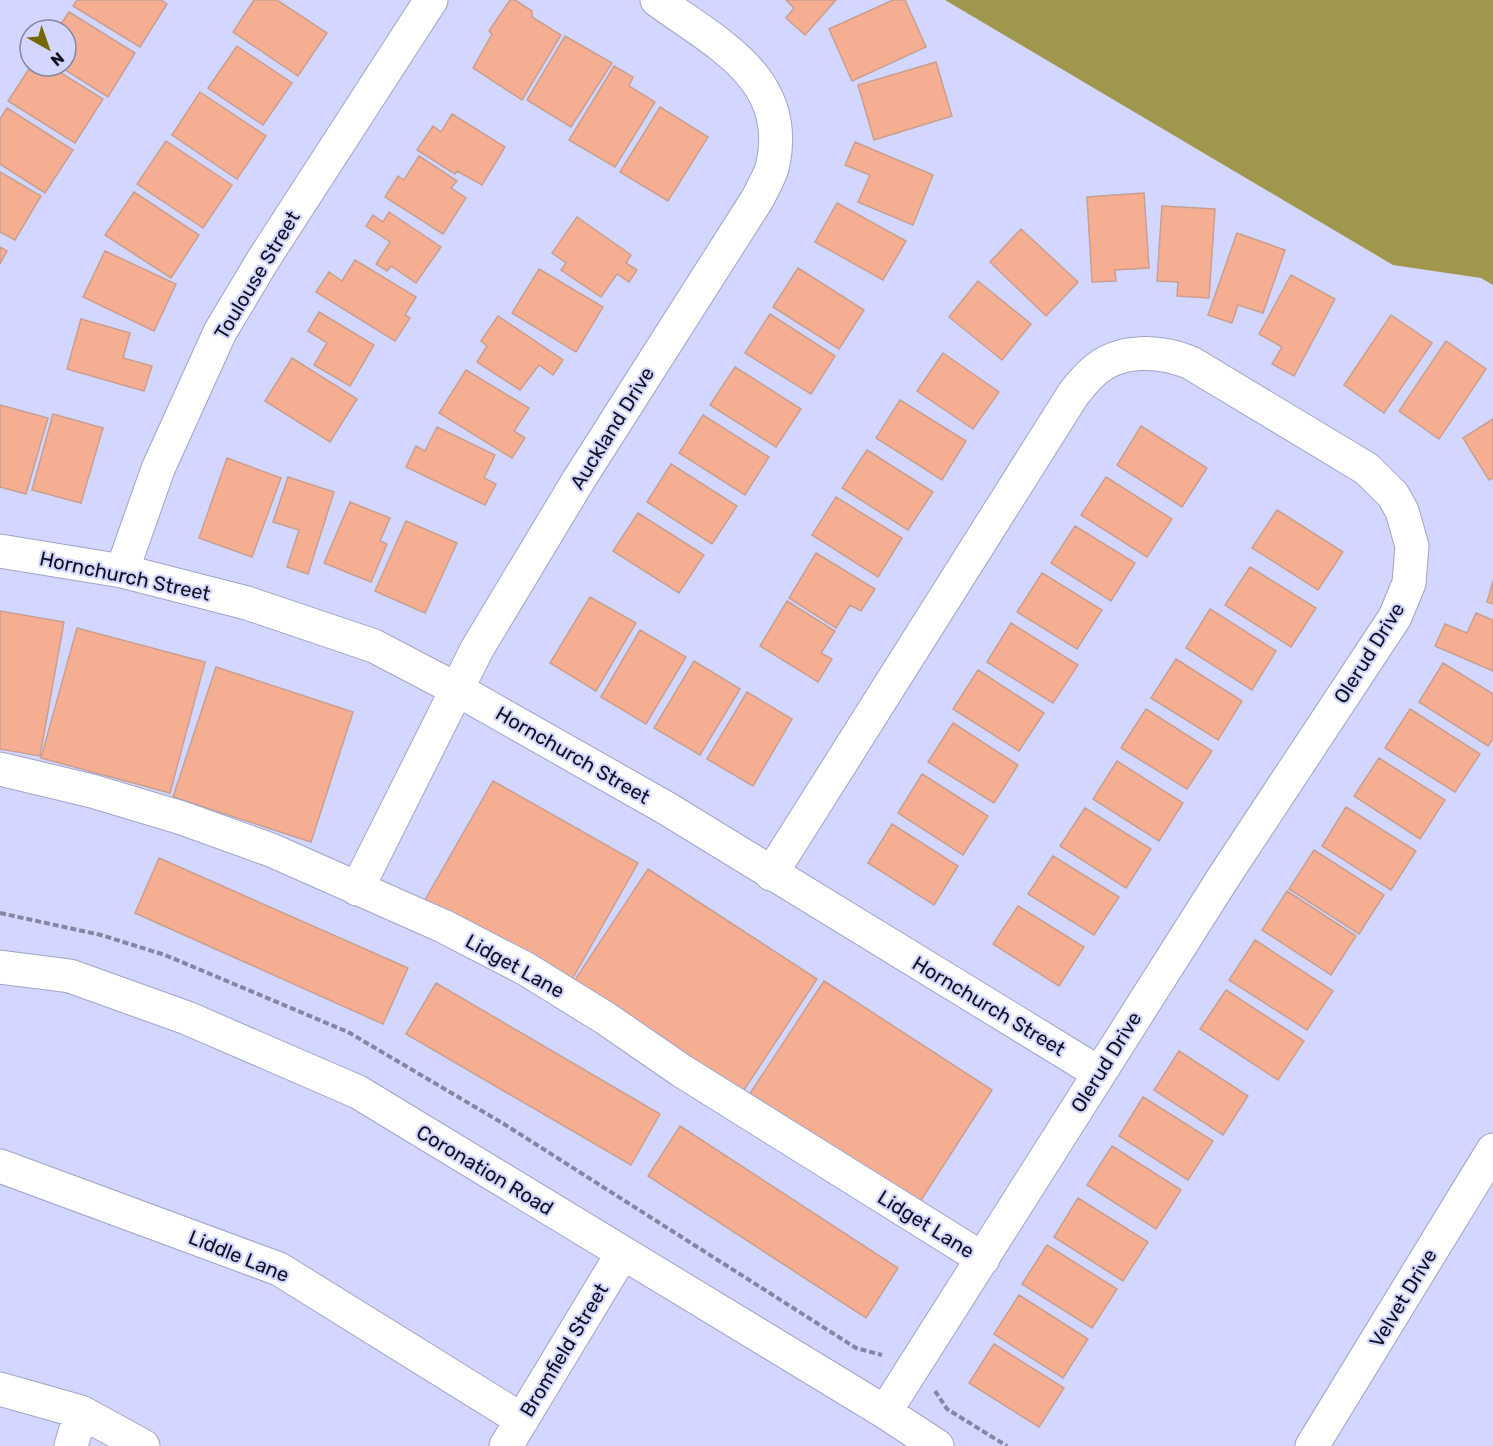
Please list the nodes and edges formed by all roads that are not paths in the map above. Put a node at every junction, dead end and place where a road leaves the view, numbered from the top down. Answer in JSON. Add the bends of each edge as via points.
{"nodes":[{"id":1,"x":431,"y":0,"type":"edge"},
{"id":2,"x":657,"y":0,"type":"edge"},
{"id":3,"x":0,"y":551,"type":"edge"},
{"id":4,"x":122,"y":571,"type":"junction"},
{"id":5,"x":458,"y":690,"type":"junction"},
{"id":6,"x":0,"y":770,"type":"edge"},
{"id":7,"x":771,"y":874,"type":"junction"},
{"id":8,"x":357,"y":889,"type":"junction"},
{"id":9,"x":0,"y":967,"type":"edge"},
{"id":10,"x":1099,"y":1073,"type":"junction"},
{"id":11,"x":1493,"y":1150,"type":"edge"},
{"id":12,"x":0,"y":1166,"type":"edge"},
{"id":13,"x":622,"y":1254,"type":"junction"},
{"id":14,"x":983,"y":1260,"type":"junction"},
{"id":15,"x":0,"y":1389,"type":"edge"},
{"id":16,"x":81,"y":1412,"type":"junction"},
{"id":17,"x":885,"y":1412,"type":"junction"},
{"id":18,"x":514,"y":1433,"type":"edge"},
{"id":19,"x":71,"y":1446,"type":"edge"},
{"id":20,"x":143,"y":1446,"type":"edge"},
{"id":21,"x":937,"y":1446,"type":"edge"},
{"id":22,"x":1312,"y":1446,"type":"edge"}],
"edges":[{"from":1,"to":4,"type":"street","name":"Toulouse Street","via":[[220,332],[158,469]]},
{"from":2,"to":5,"type":"street","name":"Auckland Drive","via":[[736,57],[760,83],[777,132],[773,166],[751,208],[578,480],[477,649]]},
{"from":3,"to":4,"type":"street","name":"Hornchurch Street"},
{"from":4,"to":5,"type":"street","name":"Hornchurch Street","via":[[247,603],[374,646]]},
{"from":5,"to":7,"type":"street","name":"Hornchurch Street","via":[[666,808]]},
{"from":5,"to":8,"type":"street","name":"Auckland Drive"},
{"from":6,"to":8,"type":"street","name":"Lidget Lane","via":[[92,791],[182,818],[271,850]]},
{"from":7,"to":10,"type":"street","name":"Hornchurch Street"},
{"from":7,"to":10,"type":"street","name":"Olerud Drive","via":[[1074,393],[1094,371],[1134,354],[1177,357],[1367,469],[1393,495],[1412,546],[1409,583],[1395,617]]},
{"from":8,"to":14,"type":"street","name":"Lidget Lane","via":[[443,926],[526,969]]},
{"from":9,"to":13,"type":"street","name":"Coronation Road","via":[[70,976],[187,1018],[357,1092]]},
{"from":10,"to":14,"type":"street","name":"Olerud Drive"},
{"from":11,"to":22,"type":"street","name":"Velvet Drive"},
{"from":12,"to":18,"type":"street","name":"Liddle Lane","via":[[279,1269]]},
{"from":13,"to":17,"type":"street","name":"Coronation Road"},
{"from":13,"to":18,"type":"street","name":"Bromfield Street"},
{"from":14,"to":17,"type":"street","name":"Olerud Drive"},
{"from":15,"to":16,"type":"street"},
{"from":16,"to":19,"type":"street"},
{"from":16,"to":20,"type":"street"},
{"from":17,"to":21,"type":"street","name":"Coronation Road"}]}
